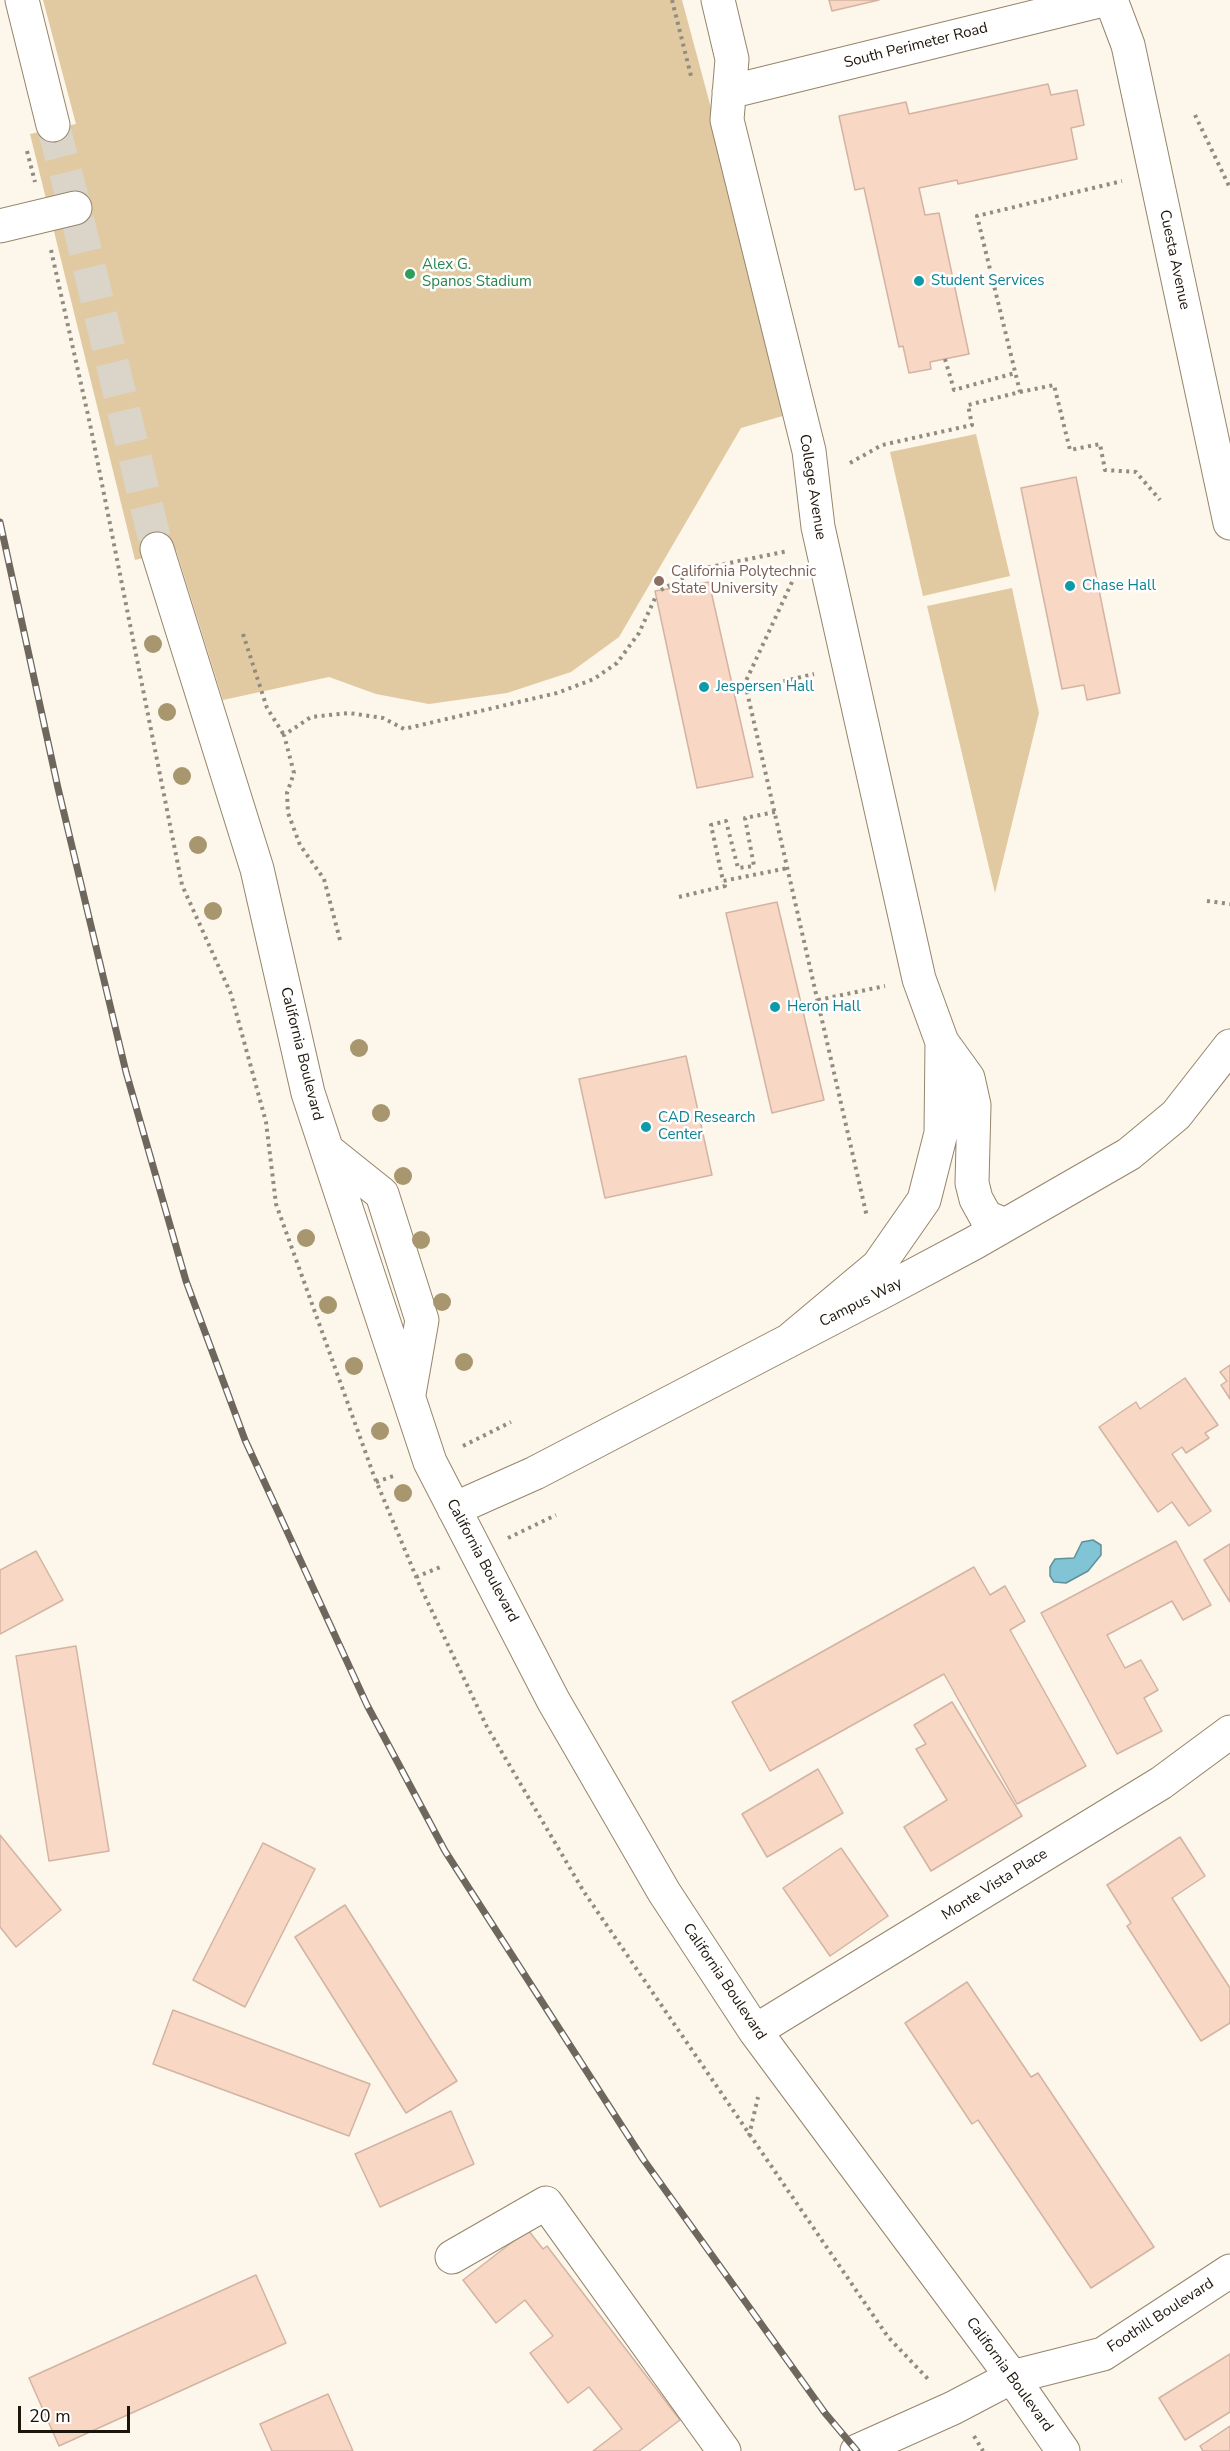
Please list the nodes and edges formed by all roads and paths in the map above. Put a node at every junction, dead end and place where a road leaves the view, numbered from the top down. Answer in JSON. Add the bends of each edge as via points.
{"nodes":[{"id":1,"x":22,"y":0,"type":"edge"},
{"id":2,"x":718,"y":0,"type":"edge"},
{"id":3,"x":1103,"y":0,"type":"edge"},
{"id":4,"x":1111,"y":0,"type":"edge"},
{"id":5,"x":729,"y":92,"type":"junction"},
{"id":6,"x":1195,"y":115,"type":"dead end"},
{"id":7,"x":53,"y":125,"type":"tunnel mouth"},
{"id":8,"x":1156,"y":173,"type":"junction"},
{"id":9,"x":1230,"y":189,"type":"edge"},
{"id":10,"x":75,"y":208,"type":"dead end"},
{"id":11,"x":0,"y":226,"type":"edge"},
{"id":12,"x":945,"y":359,"type":"dead end"},
{"id":13,"x":1015,"y":373,"type":"junction"},
{"id":14,"x":1020,"y":392,"type":"junction"},
{"id":15,"x":850,"y":463,"type":"dead end"},
{"id":16,"x":1160,"y":500,"type":"dead end"},
{"id":17,"x":1230,"y":523,"type":"edge"},
{"id":18,"x":799,"y":548,"type":"dead end"},
{"id":19,"x":157,"y":549,"type":"tunnel mouth"},
{"id":20,"x":797,"y":572,"type":"dead end"},
{"id":21,"x":661,"y":590,"type":"dead end"},
{"id":22,"x":656,"y":596,"type":"dead end"},
{"id":23,"x":243,"y":634,"type":"dead end"},
{"id":24,"x":849,"y":665,"type":"junction"},
{"id":25,"x":747,"y":690,"type":"junction"},
{"id":26,"x":284,"y":735,"type":"junction"},
{"id":27,"x":775,"y":813,"type":"junction"},
{"id":28,"x":788,"y":868,"type":"junction"},
{"id":29,"x":723,"y":881,"type":"junction"},
{"id":30,"x":679,"y":897,"type":"dead end"},
{"id":31,"x":1207,"y":901,"type":"dead end"},
{"id":32,"x":1230,"y":904,"type":"edge"},
{"id":33,"x":340,"y":940,"type":"dead end"},
{"id":34,"x":919,"y":979,"type":"junction"},
{"id":35,"x":818,"y":1000,"type":"junction"},
{"id":36,"x":942,"y":1042,"type":"junction"},
{"id":37,"x":1230,"y":1046,"type":"edge"},
{"id":38,"x":868,"y":1220,"type":"dead end"},
{"id":39,"x":1005,"y":1225,"type":"junction"},
{"id":40,"x":792,"y":1338,"type":"junction"},
{"id":41,"x":454,"y":1509,"type":"junction"},
{"id":42,"x":1230,"y":1732,"type":"edge"},
{"id":43,"x":756,"y":2031,"type":"junction"},
{"id":44,"x":452,"y":2257,"type":"dead end"},
{"id":45,"x":1230,"y":2271,"type":"edge"},
{"id":46,"x":1012,"y":2377,"type":"junction"},
{"id":47,"x":724,"y":2451,"type":"edge"},
{"id":48,"x":857,"y":2451,"type":"edge"},
{"id":49,"x":1063,"y":2451,"type":"edge"}],
"edges":[{"from":1,"to":7,"type":"street"},
{"from":2,"to":5,"type":"street","name":"College Avenue","via":[[732,59]]},
{"from":3,"to":5,"type":"street","name":"South Perimeter Road"},
{"from":4,"to":8,"type":"street","name":"Cuesta Avenue","via":[[1128,45]]},
{"from":5,"to":24,"type":"street","name":"College Avenue","via":[[727,120],[809,451],[818,528]]},
{"from":6,"to":9,"type":"path"},
{"from":8,"to":13,"type":"path","via":[[977,216]]},
{"from":8,"to":17,"type":"street","name":"Cuesta Avenue"},
{"from":10,"to":11,"type":"street"},
{"from":12,"to":13,"type":"path","via":[[954,390]]},
{"from":13,"to":14,"type":"path"},
{"from":14,"to":15,"type":"path","via":[[968,405],[972,425],[882,445]]},
{"from":14,"to":16,"type":"path","via":[[1054,385],[1070,450],[1100,444],[1105,470],[1136,472]]},
{"from":18,"to":21,"type":"path","via":[[705,568]]},
{"from":19,"to":41,"type":"street","name":"California Boulevard","via":[[257,869],[308,1093],[430,1462]]},
{"from":20,"to":25,"type":"path","via":[[745,683]]},
{"from":22,"to":26,"type":"path","via":[[639,633],[616,663],[594,679],[557,693],[404,729],[383,718],[349,712],[311,717]]},
{"from":23,"to":26,"type":"path","via":[[267,708]]},
{"from":24,"to":25,"type":"path"},
{"from":24,"to":34,"type":"street","name":"College Avenue"},
{"from":25,"to":27,"type":"path"},
{"from":26,"to":33,"type":"path","via":[[294,773],[287,793],[288,813],[300,845],[324,879]]},
{"from":27,"to":28,"type":"path"},
{"from":27,"to":29,"type":"path","via":[[745,818],[754,866],[738,868],[726,821],[711,825]]},
{"from":28,"to":29,"type":"path"},
{"from":28,"to":35,"type":"path"},
{"from":29,"to":30,"type":"path","via":[[725,886]]},
{"from":31,"to":32,"type":"path"},
{"from":34,"to":35,"type":"path"},
{"from":34,"to":36,"type":"street","name":"College Avenue"},
{"from":35,"to":38,"type":"path"},
{"from":36,"to":39,"type":"street","name":"College Avenue","via":[[968,1078],[974,1105],[972,1183],[976,1199],[986,1217]]},
{"from":36,"to":40,"type":"street","name":"College Avenue","via":[[941,1133],[924,1200],[878,1266]]},
{"from":37,"to":39,"type":"street","name":"Campus Way","via":[[1176,1115],[1129,1154]]},
{"from":39,"to":40,"type":"street","name":"Campus Way"},
{"from":40,"to":41,"type":"street","name":"Campus Way","via":[[535,1473]]},
{"from":41,"to":43,"type":"street","name":"California Boulevard","via":[[553,1700],[664,1892]]},
{"from":42,"to":43,"type":"street","name":"Monte Vista Place","via":[[1161,1783]]},
{"from":43,"to":46,"type":"street","name":"California Boulevard"},
{"from":44,"to":47,"type":"street","via":[[546,2203]]},
{"from":45,"to":46,"type":"street","name":"Foothill Boulevard","via":[[1103,2354]]},
{"from":46,"to":48,"type":"street","name":"Foothill Boulevard"},
{"from":46,"to":49,"type":"street","name":"California Boulevard"}]}
